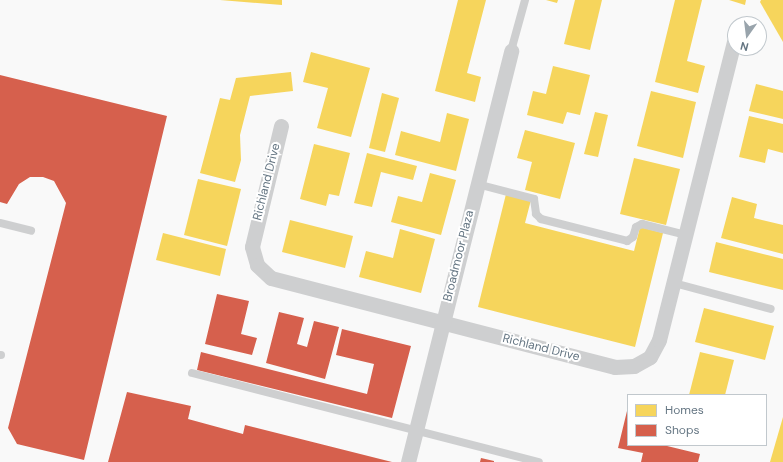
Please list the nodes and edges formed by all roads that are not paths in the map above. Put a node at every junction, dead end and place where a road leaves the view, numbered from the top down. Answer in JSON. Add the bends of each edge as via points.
{"nodes":[{"id":1,"x":525,"y":0,"type":"edge"},
{"id":2,"x":511,"y":51,"type":"joint"},
{"id":3,"x":731,"y":56,"type":"edge"},
{"id":4,"x":281,"y":126,"type":"dead end"},
{"id":5,"x":477,"y":184,"type":"junction"},
{"id":6,"x":0,"y":223,"type":"edge"},
{"id":7,"x":31,"y":231,"type":"dead end"},
{"id":8,"x":686,"y":235,"type":"junction"},
{"id":9,"x":674,"y":283,"type":"junction"},
{"id":10,"x":771,"y":309,"type":"dead end"},
{"id":11,"x":442,"y":323,"type":"junction"},
{"id":12,"x":192,"y":373,"type":"dead end"},
{"id":13,"x":415,"y":430,"type":"junction"},
{"id":14,"x":408,"y":462,"type":"edge"},
{"id":15,"x":539,"y":462,"type":"edge"}],
"edges":[{"from":1,"to":2,"type":"lane"},
{"from":2,"to":5,"type":"street","name":"Broadmoor Plaza"},
{"from":3,"to":8,"type":"street","name":"Richland Drive"},
{"from":4,"to":11,"type":"street","name":"Richland Drive","via":[[252,247],[257,265],[263,273],[280,282]]},
{"from":5,"to":8,"type":"lane","via":[[534,199],[536,214],[540,219],[627,241],[632,238],[636,227],[642,224]]},
{"from":5,"to":11,"type":"street","name":"Broadmoor Plaza"},
{"from":6,"to":7,"type":"lane"},
{"from":8,"to":9,"type":"street","name":"Richland Drive"},
{"from":9,"to":10,"type":"lane"},
{"from":9,"to":11,"type":"street","name":"Richland Drive","via":[[656,349],[643,363],[634,366],[615,367]]},
{"from":11,"to":13,"type":"street","name":"Broadmoor Plaza"},
{"from":12,"to":13,"type":"lane"},
{"from":13,"to":14,"type":"street","name":"Broadmoor Plaza"},
{"from":13,"to":15,"type":"lane"}]}
